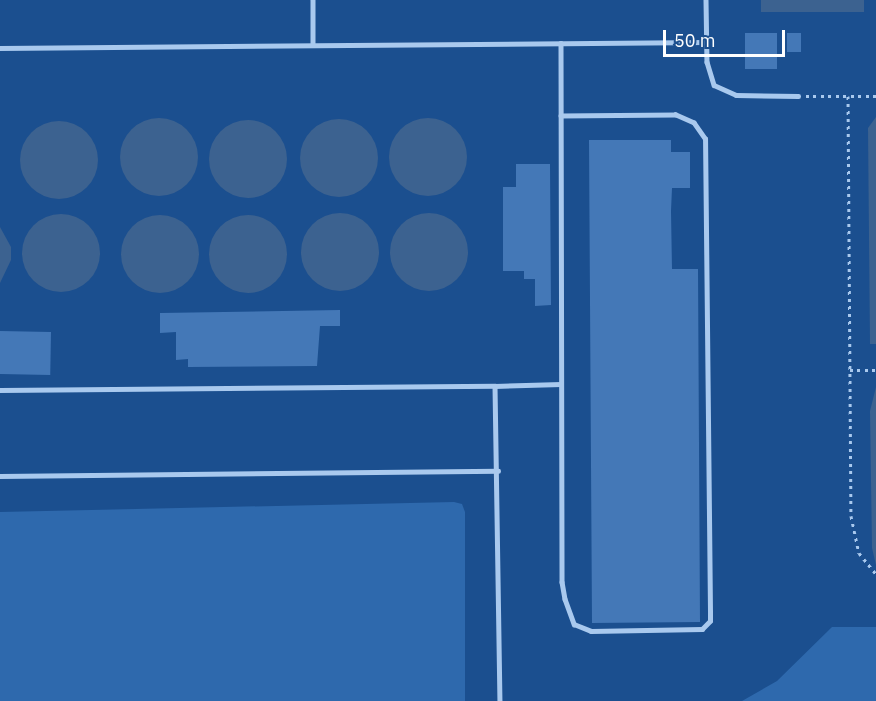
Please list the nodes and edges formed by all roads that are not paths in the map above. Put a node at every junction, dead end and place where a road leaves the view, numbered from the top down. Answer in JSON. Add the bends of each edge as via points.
{"nodes":[{"id":1,"x":313,"y":0,"type":"edge"},
{"id":2,"x":706,"y":0,"type":"edge"},
{"id":3,"x":706,"y":42,"type":"junction"},
{"id":4,"x":561,"y":44,"type":"junction"},
{"id":5,"x":313,"y":45,"type":"junction"},
{"id":6,"x":0,"y":48,"type":"edge"},
{"id":7,"x":798,"y":96,"type":"road end"},
{"id":8,"x":561,"y":116,"type":"junction"},
{"id":9,"x":561,"y":384,"type":"junction"},
{"id":10,"x":495,"y":386,"type":"junction"},
{"id":11,"x":0,"y":390,"type":"edge"},
{"id":12,"x":498,"y":471,"type":"junction"},
{"id":13,"x":0,"y":476,"type":"edge"},
{"id":14,"x":500,"y":701,"type":"edge"}],
"edges":[{"from":1,"to":5,"type":"lane"},
{"from":2,"to":3,"type":"lane"},
{"from":3,"to":4,"type":"lane"},
{"from":3,"to":7,"type":"lane","via":[[710,76],[714,86],[724,92]]},
{"from":4,"to":5,"type":"lane"},
{"from":4,"to":8,"type":"lane"},
{"from":5,"to":6,"type":"lane"},
{"from":8,"to":9,"type":"lane"},
{"from":8,"to":9,"type":"lane","via":[[676,115],[694,123],[705,139],[710,621],[702,629],[591,631],[574,624],[562,582]]},
{"from":9,"to":10,"type":"lane"},
{"from":10,"to":11,"type":"lane"},
{"from":10,"to":12,"type":"lane"},
{"from":12,"to":13,"type":"lane"},
{"from":12,"to":14,"type":"lane"}]}
